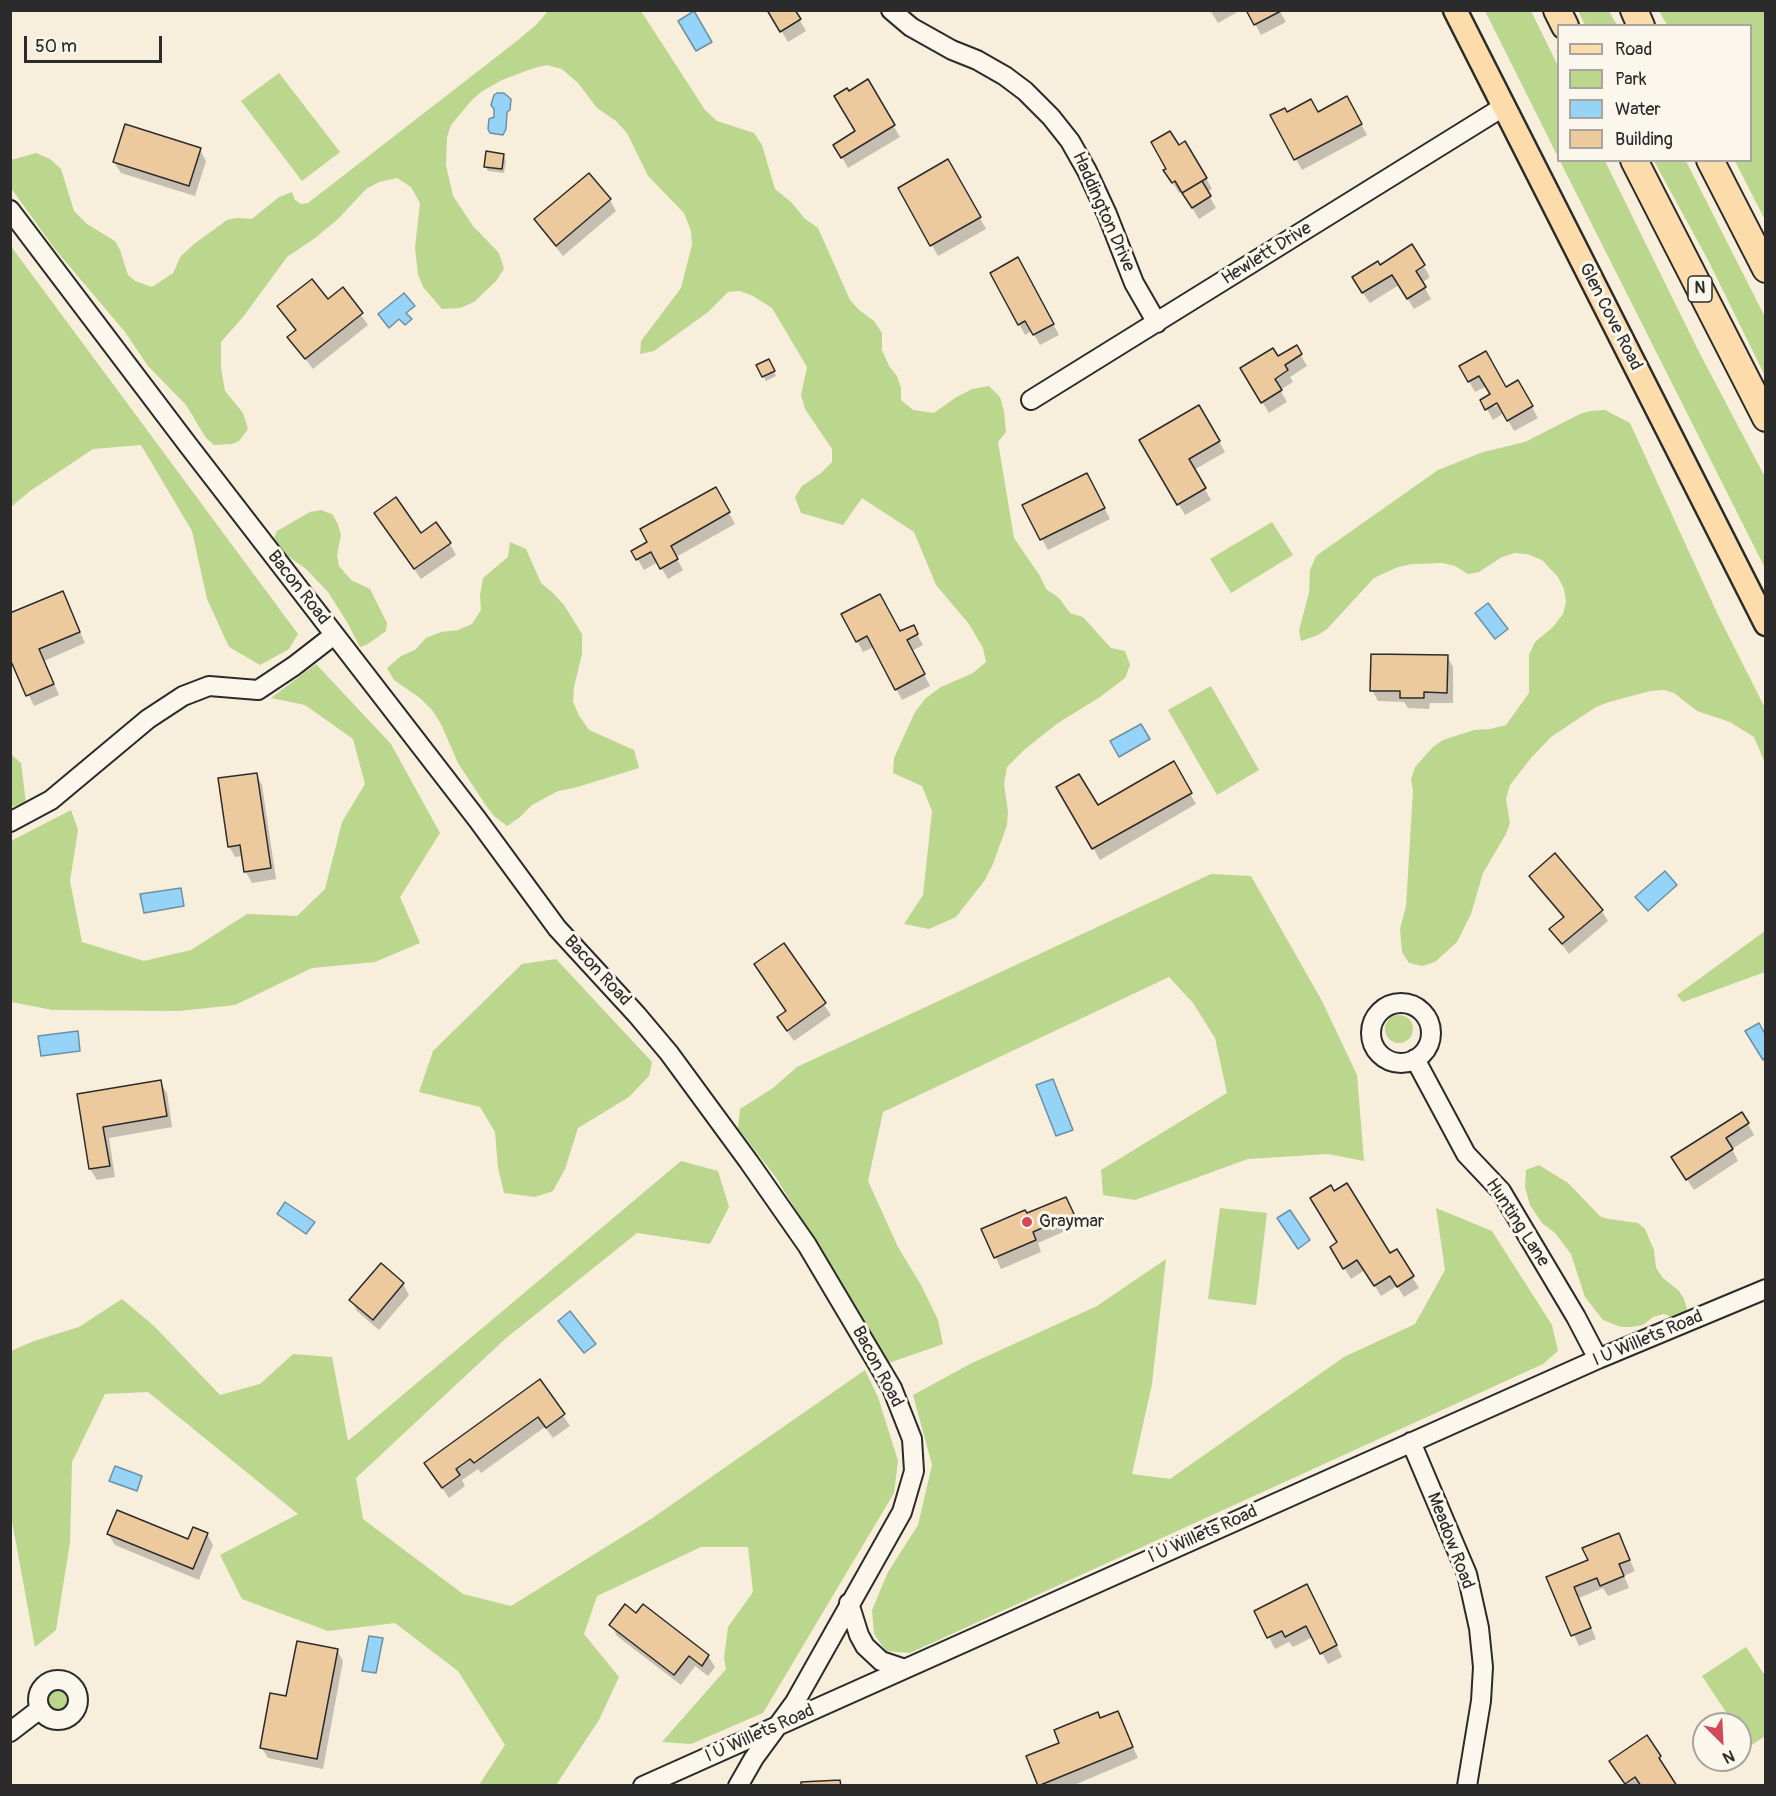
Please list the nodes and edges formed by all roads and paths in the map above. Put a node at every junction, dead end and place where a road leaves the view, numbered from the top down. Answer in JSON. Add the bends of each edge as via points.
{"nodes":[{"id":1,"x":891,"y":10,"type":"edge"},
{"id":2,"x":1455,"y":10,"type":"edge"},
{"id":3,"x":1557,"y":10,"type":"edge"},
{"id":4,"x":1634,"y":10,"type":"edge"},
{"id":5,"x":1564,"y":24,"type":"edge"},
{"id":6,"x":1640,"y":24,"type":"edge"},
{"id":7,"x":1503,"y":107,"type":"junction"},
{"id":8,"x":1635,"y":162,"type":"edge"},
{"id":9,"x":1711,"y":162,"type":"edge"},
{"id":10,"x":10,"y":210,"type":"edge"},
{"id":11,"x":1766,"y":269,"type":"edge"},
{"id":12,"x":1157,"y":323,"type":"junction"},
{"id":13,"x":1031,"y":400,"type":"dead end"},
{"id":14,"x":1766,"y":418,"type":"edge"},
{"id":15,"x":1766,"y":624,"type":"edge"},
{"id":16,"x":334,"y":635,"type":"junction"},
{"id":17,"x":10,"y":822,"type":"edge"},
{"id":18,"x":1416,"y":1059,"type":"dead end"},
{"id":19,"x":1766,"y":1289,"type":"edge"},
{"id":20,"x":1598,"y":1359,"type":"junction"},
{"id":21,"x":1411,"y":1442,"type":"junction"},
{"id":22,"x":849,"y":1603,"type":"junction"},
{"id":23,"x":905,"y":1669,"type":"junction"},
{"id":24,"x":40,"y":1709,"type":"dead end"},
{"id":25,"x":775,"y":1728,"type":"junction"},
{"id":26,"x":10,"y":1732,"type":"edge"},
{"id":27,"x":643,"y":1785,"type":"edge"},
{"id":28,"x":738,"y":1785,"type":"edge"},
{"id":29,"x":1467,"y":1785,"type":"edge"}],
"edges":[{"from":1,"to":12,"type":"street","name":"Haddington Drive","via":[[911,27],[1005,76],[1051,117],[1089,175],[1134,283]]},
{"from":2,"to":7,"type":"main road","name":"Glen Cove Road"},
{"from":3,"to":5,"type":"highway"},
{"from":4,"to":6,"type":"highway"},
{"from":7,"to":12,"type":"street","name":"Hewlett Drive"},
{"from":7,"to":15,"type":"main road","name":"Glen Cove Road"},
{"from":8,"to":14,"type":"highway","number":"N"},
{"from":9,"to":11,"type":"highway"},
{"from":10,"to":16,"type":"street","name":"Bacon Road"},
{"from":12,"to":13,"type":"street","name":"Hewlett Drive"},
{"from":16,"to":17,"type":"street","via":[[258,690],[209,686],[183,696],[148,719],[51,800]]},
{"from":16,"to":22,"type":"street","name":"Bacon Road","via":[[557,928],[669,1053],[807,1245],[892,1389],[912,1439],[914,1471],[902,1512]]},
{"from":18,"to":20,"type":"street","name":"Hunting Lane","via":[[1466,1154],[1501,1191]]},
{"from":19,"to":20,"type":"street","name":"I U Willets Road"},
{"from":20,"to":21,"type":"street","name":"I U Willets Road"},
{"from":21,"to":23,"type":"street","name":"I U Willets Road"},
{"from":21,"to":29,"type":"street","name":"Meadow Road","via":[[1467,1574],[1479,1628],[1481,1701]]},
{"from":22,"to":23,"type":"street","via":[[865,1646],[880,1661]]},
{"from":22,"to":25,"type":"street","name":"Bacon Road","via":[[795,1702]]},
{"from":23,"to":25,"type":"street","name":"I U Willets Road"},
{"from":24,"to":26,"type":"street"},
{"from":25,"to":27,"type":"street","name":"I U Willets Road"},
{"from":25,"to":28,"type":"street","name":"Bacon Road"}]}
